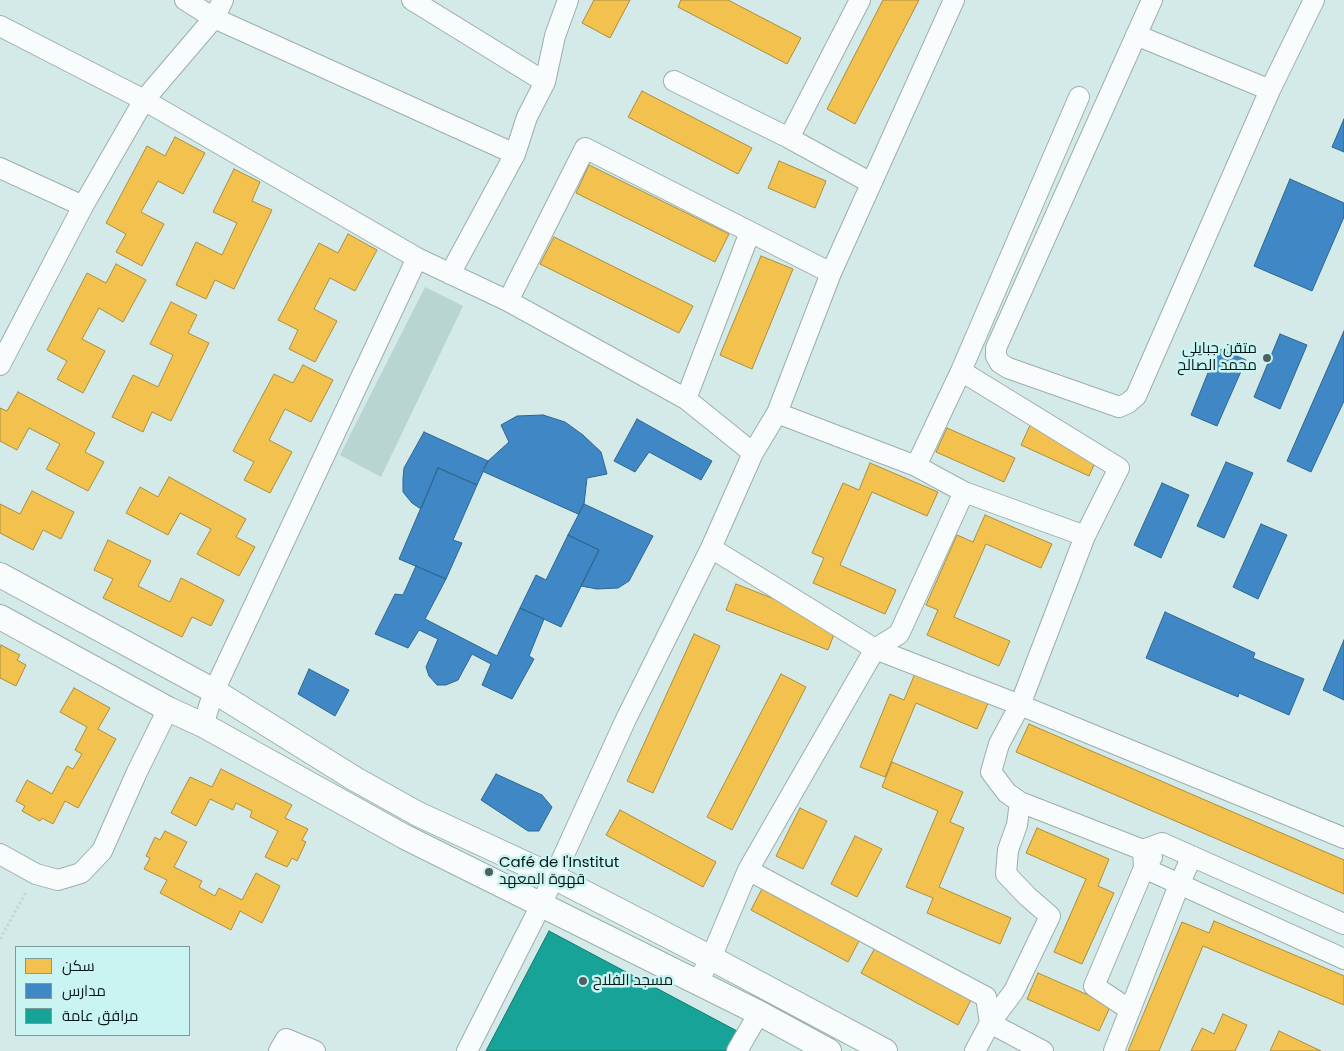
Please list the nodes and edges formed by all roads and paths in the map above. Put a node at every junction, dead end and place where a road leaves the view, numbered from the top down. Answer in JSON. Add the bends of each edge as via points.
{"nodes":[{"id":1,"x":185,"y":0,"type":"edge"},
{"id":2,"x":223,"y":0,"type":"edge"},
{"id":3,"x":412,"y":0,"type":"edge"},
{"id":4,"x":568,"y":0,"type":"edge"},
{"id":5,"x":860,"y":0,"type":"edge"},
{"id":6,"x":954,"y":0,"type":"edge"},
{"id":7,"x":1152,"y":0,"type":"edge"},
{"id":8,"x":1314,"y":0,"type":"edge"},
{"id":9,"x":214,"y":18,"type":"junction"},
{"id":10,"x":0,"y":26,"type":"edge"},
{"id":11,"x":1136,"y":35,"type":"junction"},
{"id":12,"x":674,"y":81,"type":"dead end"},
{"id":13,"x":545,"y":82,"type":"junction"},
{"id":14,"x":1270,"y":90,"type":"junction"},
{"id":15,"x":1079,"y":96,"type":"dead end"},
{"id":16,"x":144,"y":100,"type":"junction"},
{"id":17,"x":789,"y":138,"type":"junction"},
{"id":18,"x":515,"y":154,"type":"junction"},
{"id":19,"x":0,"y":168,"type":"edge"},
{"id":20,"x":870,"y":183,"type":"junction"},
{"id":21,"x":83,"y":206,"type":"junction"},
{"id":22,"x":750,"y":232,"type":"junction"},
{"id":23,"x":418,"y":258,"type":"junction"},
{"id":24,"x":831,"y":273,"type":"junction"},
{"id":25,"x":450,"y":274,"type":"junction"},
{"id":26,"x":508,"y":301,"type":"junction"},
{"id":27,"x":0,"y":366,"type":"edge"},
{"id":28,"x":961,"y":371,"type":"junction"},
{"id":29,"x":686,"y":399,"type":"junction"},
{"id":30,"x":777,"y":413,"type":"junction"},
{"id":31,"x":753,"y":453,"type":"junction"},
{"id":32,"x":916,"y":466,"type":"junction"},
{"id":33,"x":964,"y":492,"type":"junction"},
{"id":34,"x":1085,"y":536,"type":"junction"},
{"id":35,"x":710,"y":548,"type":"junction"},
{"id":36,"x":0,"y":575,"type":"edge"},
{"id":37,"x":0,"y":617,"type":"edge"},
{"id":38,"x":875,"y":650,"type":"junction"},
{"id":39,"x":214,"y":691,"type":"junction"},
{"id":40,"x":1020,"y":705,"type":"junction"},
{"id":41,"x":168,"y":709,"type":"junction"},
{"id":42,"x":202,"y":725,"type":"junction"},
{"id":43,"x":1020,"y":802,"type":"junction"},
{"id":44,"x":418,"y":814,"type":"junction"},
{"id":45,"x":405,"y":837,"type":"junction"},
{"id":46,"x":1344,"y":838,"type":"edge"},
{"id":47,"x":0,"y":854,"type":"edge"},
{"id":48,"x":1192,"y":856,"type":"junction"},
{"id":49,"x":1143,"y":859,"type":"junction"},
{"id":50,"x":748,"y":870,"type":"junction"},
{"id":51,"x":36,"y":874,"type":"junction"},
{"id":52,"x":554,"y":877,"type":"junction"},
{"id":53,"x":1179,"y":885,"type":"junction"},
{"id":54,"x":541,"y":905,"type":"junction"},
{"id":55,"x":1344,"y":924,"type":"edge"},
{"id":56,"x":0,"y":939,"type":"edge"},
{"id":57,"x":711,"y":958,"type":"junction"},
{"id":58,"x":1344,"y":960,"type":"edge"},
{"id":59,"x":697,"y":983,"type":"junction"},
{"id":60,"x":1130,"y":1010,"type":"junction"},
{"id":61,"x":759,"y":1013,"type":"junction"},
{"id":62,"x":990,"y":1023,"type":"junction"},
{"id":63,"x":279,"y":1051,"type":"edge"},
{"id":64,"x":315,"y":1051,"type":"edge"},
{"id":65,"x":467,"y":1051,"type":"edge"},
{"id":66,"x":737,"y":1051,"type":"edge"},
{"id":67,"x":829,"y":1051,"type":"edge"},
{"id":68,"x":884,"y":1051,"type":"edge"},
{"id":69,"x":975,"y":1051,"type":"edge"},
{"id":70,"x":1043,"y":1051,"type":"edge"},
{"id":71,"x":1114,"y":1051,"type":"edge"}],
"edges":[{"from":1,"to":9,"type":"street"},
{"from":2,"to":9,"type":"street"},
{"from":3,"to":13,"type":"street"},
{"from":4,"to":13,"type":"street","via":[[555,36]]},
{"from":5,"to":17,"type":"street"},
{"from":6,"to":20,"type":"street"},
{"from":7,"to":11,"type":"street"},
{"from":8,"to":14,"type":"street"},
{"from":9,"to":16,"type":"street"},
{"from":9,"to":18,"type":"street"},
{"from":10,"to":16,"type":"street"},
{"from":11,"to":14,"type":"street"},
{"from":11,"to":14,"type":"street","via":[[996,348],[1000,363],[1008,368],[1119,407],[1136,396]]},
{"from":12,"to":17,"type":"street"},
{"from":13,"to":18,"type":"street","via":[[527,117]]},
{"from":15,"to":28,"type":"street"},
{"from":16,"to":21,"type":"street"},
{"from":16,"to":23,"type":"street"},
{"from":17,"to":20,"type":"street"},
{"from":18,"to":25,"type":"street"},
{"from":19,"to":21,"type":"street"},
{"from":20,"to":24,"type":"street"},
{"from":21,"to":27,"type":"street"},
{"from":22,"to":24,"type":"street"},
{"from":22,"to":26,"type":"street","via":[[585,148]]},
{"from":22,"to":29,"type":"street"},
{"from":23,"to":25,"type":"street"},
{"from":23,"to":39,"type":"street"},
{"from":24,"to":30,"type":"street"},
{"from":25,"to":26,"type":"street"},
{"from":26,"to":29,"type":"street"},
{"from":28,"to":32,"type":"street"},
{"from":28,"to":34,"type":"street","via":[[1119,468]]},
{"from":29,"to":31,"type":"street"},
{"from":30,"to":31,"type":"street"},
{"from":30,"to":32,"type":"street"},
{"from":31,"to":35,"type":"street"},
{"from":32,"to":33,"type":"street"},
{"from":33,"to":34,"type":"street"},
{"from":33,"to":38,"type":"street","via":[[899,634]]},
{"from":34,"to":40,"type":"street"},
{"from":35,"to":38,"type":"street"},
{"from":35,"to":52,"type":"street","via":[[626,719]]},
{"from":36,"to":39,"type":"street"},
{"from":37,"to":41,"type":"street"},
{"from":38,"to":40,"type":"street"},
{"from":38,"to":50,"type":"street"},
{"from":39,"to":42,"type":"street"},
{"from":39,"to":44,"type":"street","via":[[356,780]]},
{"from":40,"to":43,"type":"street","via":[[999,744],[991,772],[1007,793]]},
{"from":40,"to":46,"type":"street"},
{"from":41,"to":42,"type":"street"},
{"from":41,"to":51,"type":"street","via":[[102,851],[81,873],[58,880]]},
{"from":42,"to":45,"type":"street"},
{"from":43,"to":49,"type":"street"},
{"from":43,"to":62,"type":"street","via":[[1017,825],[1008,850],[1006,874],[1050,916],[1014,991]]},
{"from":44,"to":45,"type":"street"},
{"from":44,"to":52,"type":"street"},
{"from":45,"to":54,"type":"street"},
{"from":47,"to":51,"type":"street"},
{"from":48,"to":49,"type":"street","via":[[1162,843]]},
{"from":48,"to":53,"type":"street"},
{"from":48,"to":55,"type":"street"},
{"from":49,"to":53,"type":"street"},
{"from":49,"to":60,"type":"street","via":[[1094,986]]},
{"from":50,"to":57,"type":"street"},
{"from":50,"to":62,"type":"street","via":[[986,997]]},
{"from":51,"to":56,"type":"path"},
{"from":52,"to":54,"type":"street"},
{"from":52,"to":57,"type":"street"},
{"from":53,"to":58,"type":"street"},
{"from":53,"to":60,"type":"street"},
{"from":54,"to":59,"type":"street"},
{"from":54,"to":65,"type":"street"},
{"from":57,"to":59,"type":"street"},
{"from":57,"to":68,"type":"street"},
{"from":59,"to":61,"type":"street"},
{"from":60,"to":71,"type":"street"},
{"from":61,"to":66,"type":"street"},
{"from":61,"to":67,"type":"street"},
{"from":62,"to":69,"type":"street"},
{"from":62,"to":70,"type":"street"},
{"from":63,"to":64,"type":"street","via":[[286,1039]]}]}
